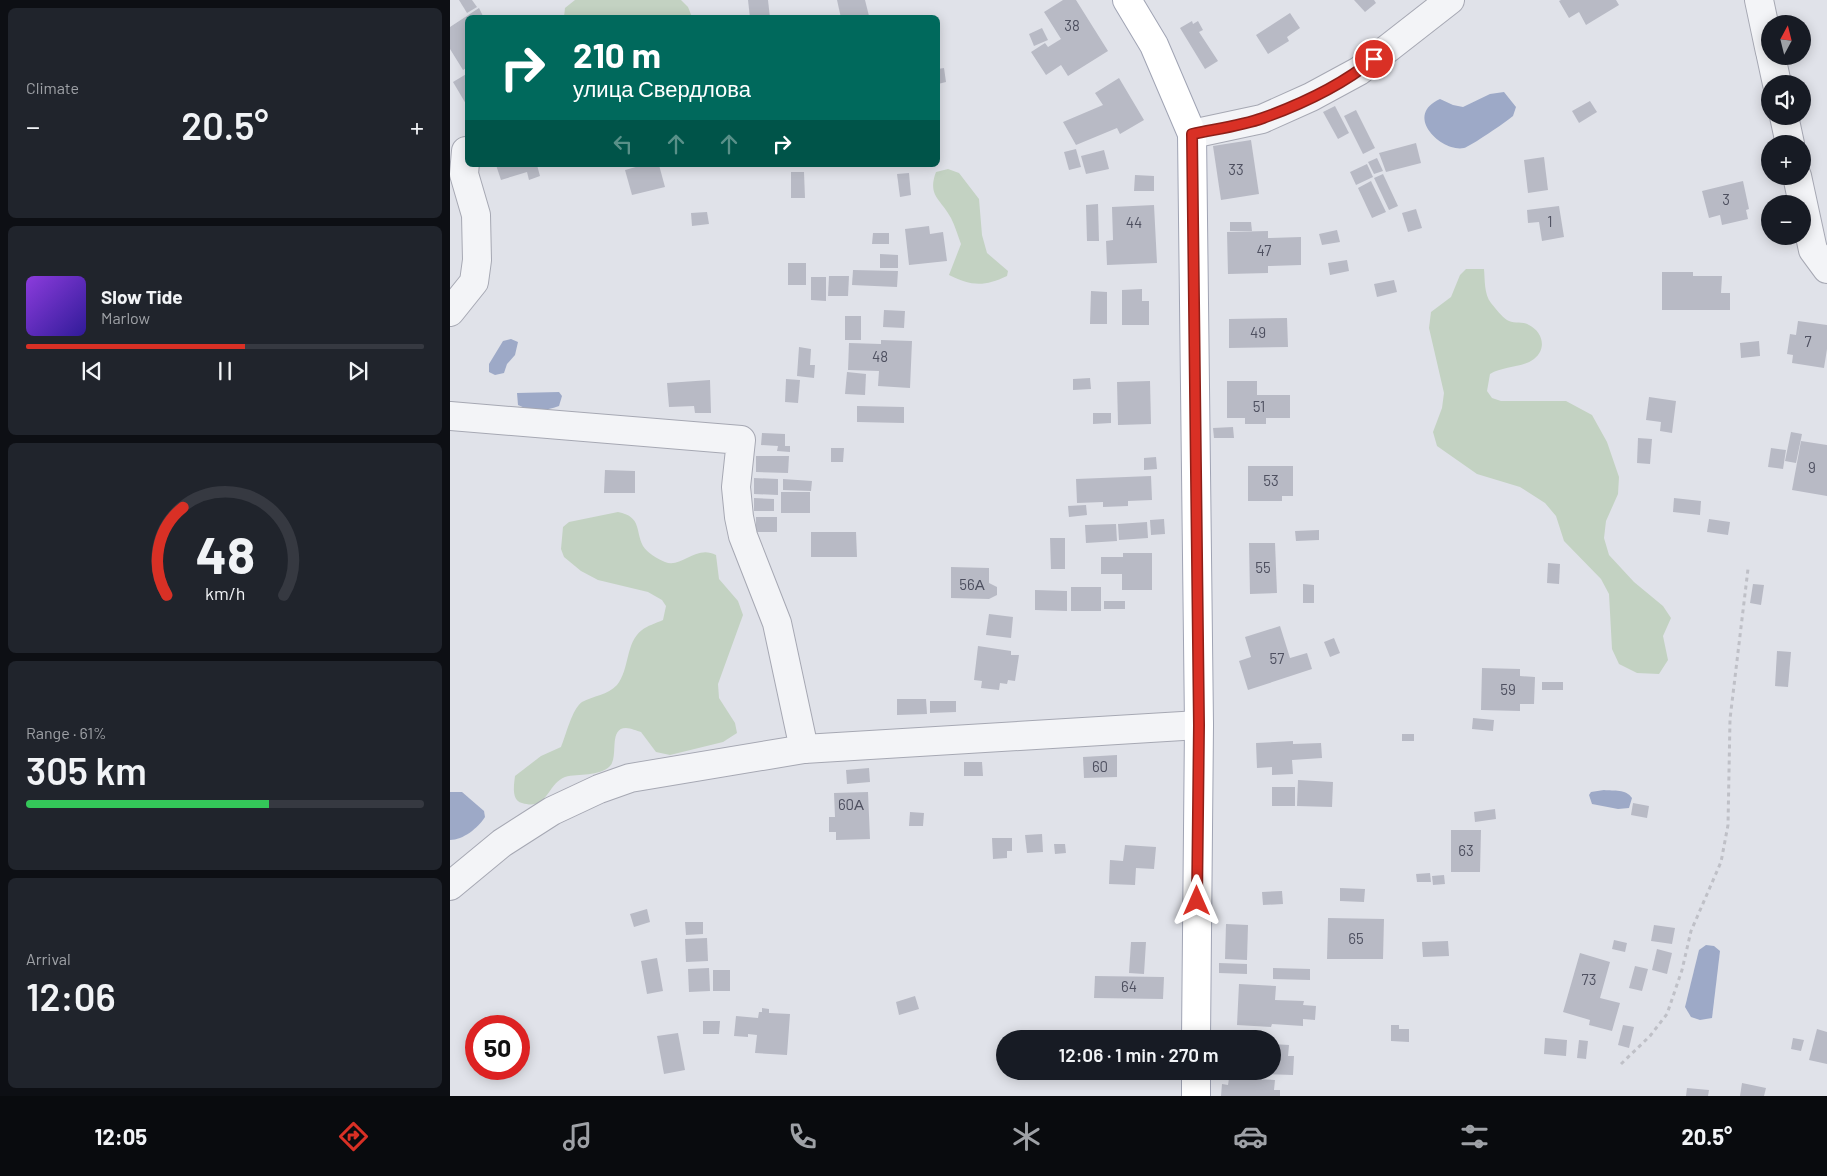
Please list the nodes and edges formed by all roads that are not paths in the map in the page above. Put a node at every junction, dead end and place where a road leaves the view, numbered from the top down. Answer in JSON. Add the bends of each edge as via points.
{"nodes":[{"id":1,"x":1126,"y":0,"type":"edge"},
{"id":2,"x":1450,"y":0,"type":"edge"},
{"id":3,"x":1758,"y":0,"type":"edge"},
{"id":4,"x":1761,"y":15,"type":"edge"},
{"id":5,"x":1192,"y":134,"type":"junction"},
{"id":6,"x":465,"y":162,"type":"edge"},
{"id":7,"x":1799,"y":185,"type":"edge"},
{"id":8,"x":1827,"y":269,"type":"edge"},
{"id":9,"x":450,"y":312,"type":"edge"},
{"id":10,"x":450,"y":416,"type":"edge"},
{"id":11,"x":1199,"y":725,"type":"junction"},
{"id":12,"x":804,"y":749,"type":"junction"},
{"id":13,"x":450,"y":886,"type":"edge"},
{"id":14,"x":1196,"y":1030,"type":"edge"},
{"id":15,"x":1196,"y":1080,"type":"edge"},
{"id":16,"x":1196,"y":1096,"type":"edge"}],
"edges":[{"from":1,"to":5,"type":"main road","via":[[1154,45]]},
{"from":2,"to":5,"type":"street","via":[[1359,71],[1312,97],[1262,119]]},
{"from":3,"to":4,"type":"street"},
{"from":5,"to":11,"type":"main road"},
{"from":6,"to":9,"type":"street","via":[[464,174],[476,214],[477,260],[474,282]]},
{"from":7,"to":8,"type":"street","via":[[1813,250]]},
{"from":10,"to":12,"type":"street","via":[[741,440],[736,487],[739,517],[743,536],[777,623]]},
{"from":11,"to":12,"type":"street"},
{"from":11,"to":14,"type":"main road"},
{"from":12,"to":13,"type":"street","via":[[630,778],[599,789],[552,811],[502,843]]},
{"from":15,"to":16,"type":"main road"}]}
